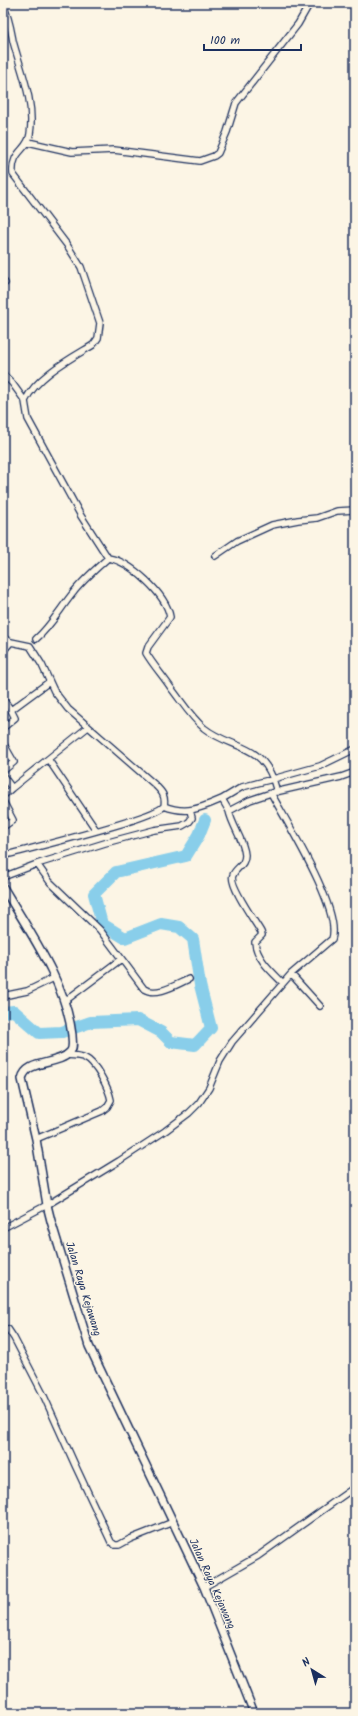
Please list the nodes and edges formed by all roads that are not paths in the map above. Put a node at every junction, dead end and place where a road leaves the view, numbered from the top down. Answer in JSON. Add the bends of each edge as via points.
{"nodes":[{"id":1,"x":310,"y":3,"type":"edge"},
{"id":2,"x":353,"y":3,"type":"edge"},
{"id":3,"x":3,"y":6,"type":"edge"},
{"id":4,"x":355,"y":7,"type":"edge"},
{"id":5,"x":28,"y":142,"type":"junction"},
{"id":6,"x":3,"y":374,"type":"edge"},
{"id":7,"x":25,"y":401,"type":"junction"},
{"id":8,"x":355,"y":510,"type":"edge"},
{"id":9,"x":214,"y":556,"type":"dead end"},
{"id":10,"x":108,"y":558,"type":"junction"},
{"id":11,"x":3,"y":638,"type":"edge"},
{"id":12,"x":36,"y":640,"type":"dead end"},
{"id":13,"x":10,"y":642,"type":"junction"},
{"id":14,"x":3,"y":651,"type":"edge"},
{"id":15,"x":50,"y":682,"type":"junction"},
{"id":16,"x":3,"y":699,"type":"edge"},
{"id":17,"x":11,"y":710,"type":"junction"},
{"id":18,"x":88,"y":727,"type":"junction"},
{"id":19,"x":3,"y":728,"type":"edge"},
{"id":20,"x":3,"y":743,"type":"edge"},
{"id":21,"x":355,"y":749,"type":"edge"},
{"id":22,"x":48,"y":759,"type":"junction"},
{"id":23,"x":3,"y":771,"type":"edge"},
{"id":24,"x":355,"y":772,"type":"edge"},
{"id":25,"x":3,"y":776,"type":"edge"},
{"id":26,"x":273,"y":780,"type":"junction"},
{"id":27,"x":12,"y":788,"type":"junction"},
{"id":28,"x":276,"y":790,"type":"junction"},
{"id":29,"x":271,"y":793,"type":"junction"},
{"id":30,"x":3,"y":796,"type":"edge"},
{"id":31,"x":222,"y":799,"type":"junction"},
{"id":32,"x":3,"y":801,"type":"edge"},
{"id":33,"x":164,"y":806,"type":"junction"},
{"id":34,"x":191,"y":810,"type":"junction"},
{"id":35,"x":229,"y":811,"type":"junction"},
{"id":36,"x":3,"y":827,"type":"edge"},
{"id":37,"x":96,"y":830,"type":"junction"},
{"id":38,"x":3,"y":856,"type":"edge"},
{"id":39,"x":37,"y":864,"type":"junction"},
{"id":40,"x":3,"y":877,"type":"edge"},
{"id":41,"x":3,"y":887,"type":"edge"},
{"id":42,"x":121,"y":959,"type":"junction"},
{"id":43,"x":293,"y":976,"type":"junction"},
{"id":44,"x":54,"y":978,"type":"junction"},
{"id":45,"x":190,"y":979,"type":"dead end"},
{"id":46,"x":283,"y":983,"type":"junction"},
{"id":47,"x":3,"y":996,"type":"edge"},
{"id":48,"x":65,"y":1001,"type":"junction"},
{"id":49,"x":320,"y":1006,"type":"dead end"},
{"id":50,"x":66,"y":1055,"type":"junction"},
{"id":51,"x":36,"y":1139,"type":"junction"},
{"id":52,"x":47,"y":1205,"type":"junction"},
{"id":53,"x":3,"y":1228,"type":"edge"},
{"id":54,"x":8,"y":1329,"type":"dead end"},
{"id":55,"x":355,"y":1487,"type":"edge"},
{"id":56,"x":173,"y":1522,"type":"junction"},
{"id":57,"x":204,"y":1587,"type":"junction"},
{"id":58,"x":254,"y":1713,"type":"edge"}],
"edges":[{"from":1,"to":5,"type":"street","via":[[298,24],[236,103],[227,132],[214,156],[200,160],[114,150],[72,152]]},
{"from":2,"to":4,"type":"street"},
{"from":3,"to":5,"type":"street","via":[[30,100]]},
{"from":5,"to":7,"type":"street","via":[[14,158],[13,174],[81,267],[100,328],[93,345],[37,382]]},
{"from":6,"to":7,"type":"street"},
{"from":7,"to":10,"type":"street","via":[[28,419],[81,516]]},
{"from":8,"to":9,"type":"street","via":[[337,511],[317,518],[272,525],[237,541]]},
{"from":10,"to":12,"type":"street","via":[[73,593]]},
{"from":10,"to":26,"type":"street","via":[[120,561],[134,570],[149,583],[168,607],[170,617],[146,653],[194,720],[214,735],[250,750],[266,764]]},
{"from":11,"to":13,"type":"street"},
{"from":13,"to":14,"type":"street"},
{"from":13,"to":15,"type":"street","via":[[30,646]]},
{"from":15,"to":17,"type":"street"},
{"from":15,"to":18,"type":"street","via":[[61,701]]},
{"from":16,"to":17,"type":"street"},
{"from":17,"to":19,"type":"street","via":[[15,718]]},
{"from":18,"to":22,"type":"street"},
{"from":18,"to":33,"type":"street","via":[[154,784],[165,798]]},
{"from":20,"to":23,"type":"street","via":[[14,762]]},
{"from":21,"to":26,"type":"street","via":[[320,766]]},
{"from":22,"to":27,"type":"street"},
{"from":22,"to":37,"type":"street"},
{"from":24,"to":28,"type":"street"},
{"from":25,"to":27,"type":"street"},
{"from":26,"to":28,"type":"street"},
{"from":26,"to":31,"type":"street","via":[[242,787]]},
{"from":27,"to":30,"type":"street"},
{"from":28,"to":29,"type":"street"},
{"from":29,"to":35,"type":"street"},
{"from":29,"to":43,"type":"street","via":[[318,880],[332,920],[334,934],[330,942]]},
{"from":31,"to":34,"type":"street"},
{"from":31,"to":35,"type":"street"},
{"from":32,"to":36,"type":"street","via":[[13,821]]},
{"from":33,"to":34,"type":"street","via":[[180,811]]},
{"from":33,"to":37,"type":"street","via":[[157,811]]},
{"from":34,"to":39,"type":"street","via":[[190,822],[182,826],[154,830]]},
{"from":35,"to":46,"type":"street","via":[[244,853],[243,863],[233,874],[233,880],[242,903],[261,932],[262,935],[255,944],[263,961]]},
{"from":37,"to":38,"type":"street"},
{"from":39,"to":40,"type":"street"},
{"from":39,"to":42,"type":"street","via":[[42,874],[61,894],[100,930]]},
{"from":41,"to":44,"type":"street","via":[[34,937]]},
{"from":42,"to":45,"type":"street","via":[[148,992]]},
{"from":42,"to":48,"type":"street"},
{"from":43,"to":46,"type":"street"},
{"from":43,"to":49,"type":"street"},
{"from":44,"to":47,"type":"street","via":[[28,991]]},
{"from":44,"to":48,"type":"street"},
{"from":46,"to":52,"type":"street","via":[[232,1042],[199,1103],[189,1113],[165,1132]]},
{"from":48,"to":50,"type":"street","via":[[71,1024],[72,1042],[72,1049]]},
{"from":50,"to":51,"type":"street","name":"Jalan Raya Kejawang","via":[[32,1067],[23,1074],[22,1080]]},
{"from":50,"to":51,"type":"street","via":[[86,1058],[107,1087],[111,1100],[102,1111]]},
{"from":51,"to":52,"type":"street","name":"Jalan Raya Kejawang"},
{"from":52,"to":53,"type":"street"},
{"from":52,"to":56,"type":"street","name":"Jalan Raya Kejawang","via":[[89,1346]]},
{"from":54,"to":56,"type":"street","via":[[43,1394],[112,1542],[115,1545],[121,1544]]},
{"from":55,"to":57,"type":"street","via":[[258,1556]]},
{"from":56,"to":57,"type":"street","name":"Jalan Raya Kejawang"},
{"from":57,"to":58,"type":"street","name":"Jalan Raya Kejawang"}]}
